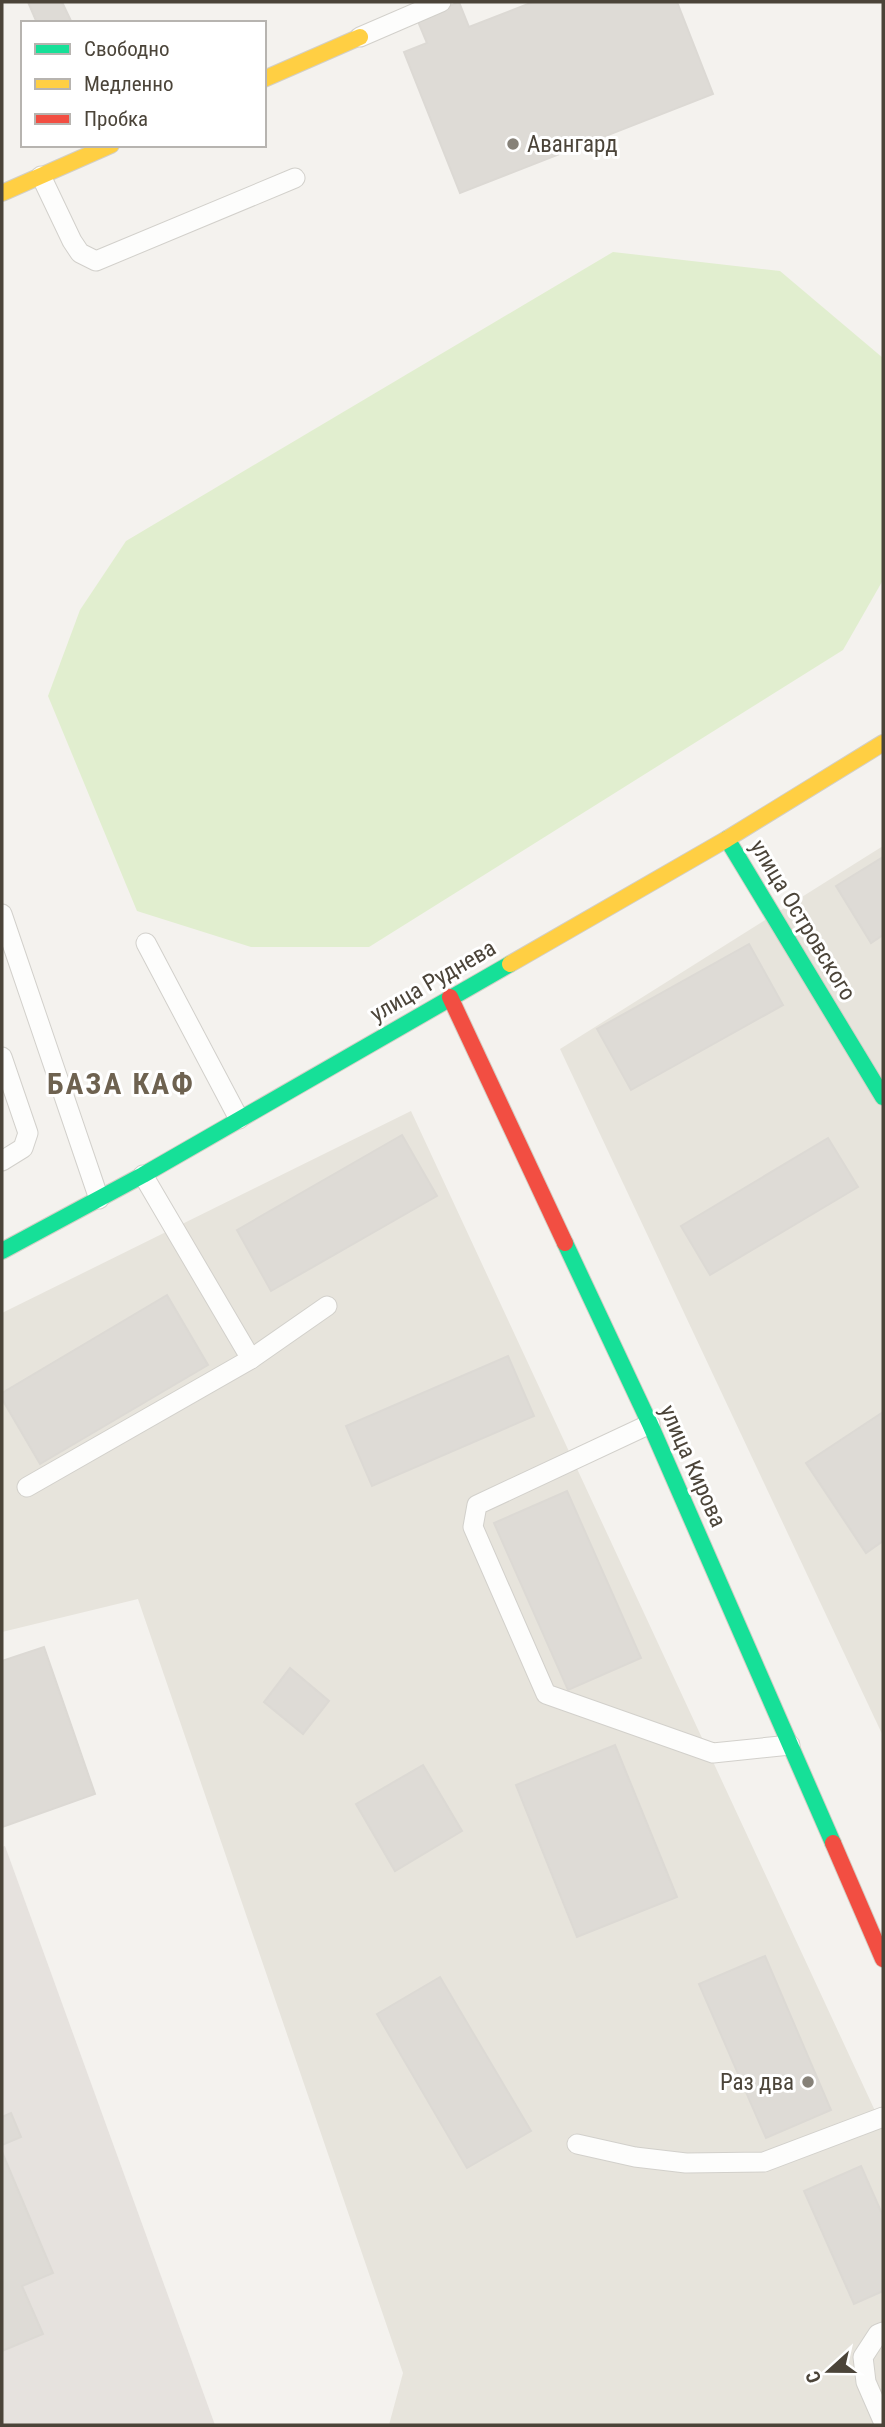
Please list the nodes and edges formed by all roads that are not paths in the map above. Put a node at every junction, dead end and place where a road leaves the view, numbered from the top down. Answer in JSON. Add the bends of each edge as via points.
{"nodes":[{"id":1,"x":441,"y":2,"type":"edge"},
{"id":2,"x":360,"y":37,"type":"joint"},
{"id":3,"x":266,"y":78,"type":"edge"},
{"id":4,"x":106,"y":147,"type":"edge"},
{"id":5,"x":41,"y":176,"type":"junction"},
{"id":6,"x":295,"y":178,"type":"dead end"},
{"id":7,"x":2,"y":192,"type":"edge"},
{"id":8,"x":883,"y":743,"type":"edge"},
{"id":9,"x":727,"y":839,"type":"junction"},
{"id":10,"x":2,"y":914,"type":"edge"},
{"id":11,"x":146,"y":943,"type":"dead end"},
{"id":12,"x":450,"y":997,"type":"junction"},
{"id":13,"x":2,"y":1056,"type":"edge"},
{"id":14,"x":883,"y":1097,"type":"edge"},
{"id":15,"x":239,"y":1119,"type":"junction"},
{"id":16,"x":2,"y":1161,"type":"edge"},
{"id":17,"x":143,"y":1175,"type":"junction"},
{"id":18,"x":99,"y":1199,"type":"junction"},
{"id":19,"x":2,"y":1251,"type":"edge"},
{"id":20,"x":327,"y":1306,"type":"dead end"},
{"id":21,"x":251,"y":1359,"type":"junction"},
{"id":22,"x":650,"y":1424,"type":"junction"},
{"id":23,"x":27,"y":1487,"type":"dead end"},
{"id":24,"x":790,"y":1745,"type":"junction"},
{"id":25,"x":883,"y":1959,"type":"edge"},
{"id":26,"x":883,"y":2117,"type":"edge"},
{"id":27,"x":576,"y":2144,"type":"dead end"},
{"id":28,"x":883,"y":2332,"type":"edge"},
{"id":29,"x":883,"y":2421,"type":"edge"}],
"edges":[{"from":1,"to":2,"type":"lane"},
{"from":2,"to":3,"type":"street"},
{"from":4,"to":5,"type":"street"},
{"from":5,"to":6,"type":"lane","via":[[80,254],[96,261]]},
{"from":5,"to":7,"type":"street"},
{"from":8,"to":9,"type":"street","name":"улица Руднева"},
{"from":9,"to":12,"type":"street","name":"улица Руднева"},
{"from":9,"to":14,"type":"street","name":"улица Островского"},
{"from":10,"to":18,"type":"lane"},
{"from":11,"to":15,"type":"lane"},
{"from":12,"to":15,"type":"street","name":"улица Руднева"},
{"from":12,"to":22,"type":"street","name":"улица Кирова"},
{"from":13,"to":16,"type":"lane","via":[[28,1133],[23,1148]]},
{"from":15,"to":17,"type":"street","name":"улица Руднева"},
{"from":17,"to":18,"type":"street","name":"улица Руднева"},
{"from":17,"to":21,"type":"lane"},
{"from":18,"to":19,"type":"street","name":"улица Руднева"},
{"from":20,"to":21,"type":"lane"},
{"from":21,"to":23,"type":"lane"},
{"from":22,"to":24,"type":"street","name":"улица Кирова"},
{"from":22,"to":24,"type":"lane","via":[[477,1505],[473,1527],[546,1694],[713,1754]]},
{"from":24,"to":25,"type":"street","name":"улица Кирова"},
{"from":26,"to":27,"type":"lane","via":[[764,2162],[685,2163]]},
{"from":28,"to":29,"type":"lane","via":[[863,2357],[866,2382]]}]}
